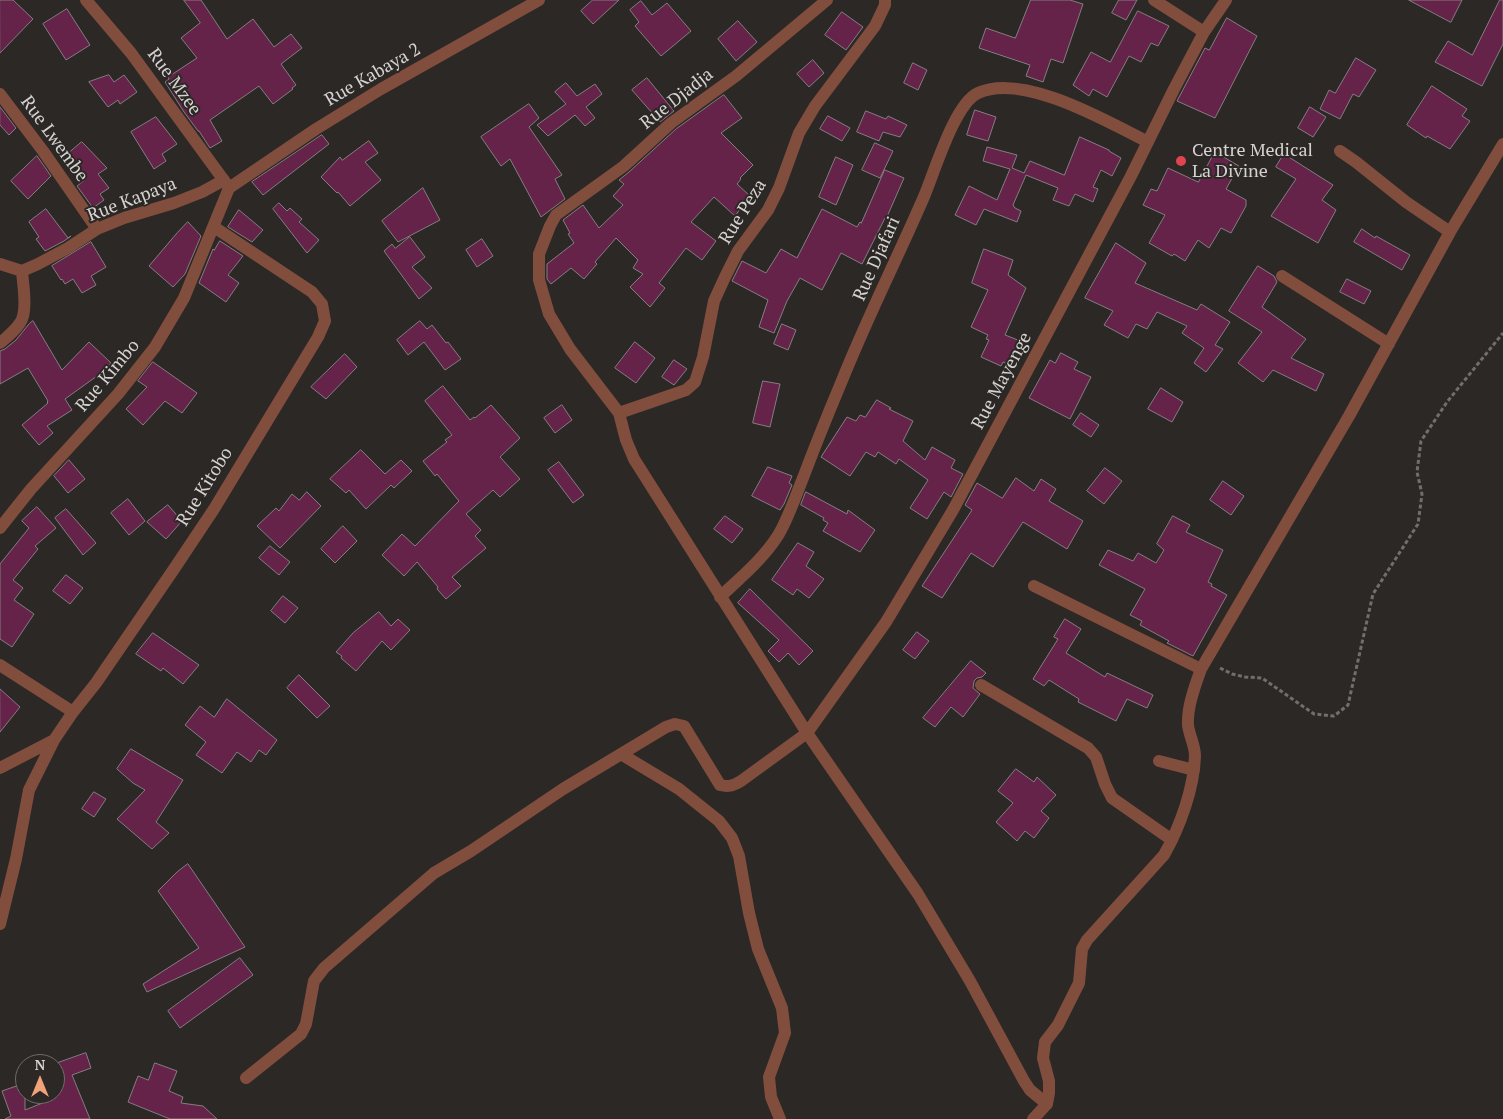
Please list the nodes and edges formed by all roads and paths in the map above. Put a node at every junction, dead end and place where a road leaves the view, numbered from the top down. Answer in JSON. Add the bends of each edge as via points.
{"nodes":[{"id":1,"x":86,"y":0,"type":"edge"},
{"id":2,"x":539,"y":0,"type":"edge"},
{"id":3,"x":827,"y":0,"type":"edge"},
{"id":4,"x":885,"y":0,"type":"edge"},
{"id":5,"x":1154,"y":0,"type":"edge"},
{"id":6,"x":1226,"y":0,"type":"edge"},
{"id":7,"x":1204,"y":32,"type":"junction"},
{"id":8,"x":0,"y":94,"type":"edge"},
{"id":9,"x":1148,"y":142,"type":"junction"},
{"id":10,"x":1503,"y":144,"type":"edge"},
{"id":11,"x":1340,"y":151,"type":"dead end"},
{"id":12,"x":227,"y":184,"type":"junction"},
{"id":13,"x":214,"y":227,"type":"junction"},
{"id":14,"x":97,"y":229,"type":"junction"},
{"id":15,"x":1450,"y":232,"type":"junction"},
{"id":16,"x":0,"y":264,"type":"edge"},
{"id":17,"x":22,"y":271,"type":"junction"},
{"id":18,"x":1282,"y":276,"type":"dead end"},
{"id":19,"x":1503,"y":333,"type":"edge"},
{"id":20,"x":0,"y":343,"type":"edge"},
{"id":21,"x":1389,"y":344,"type":"junction"},
{"id":22,"x":619,"y":413,"type":"junction"},
{"id":23,"x":0,"y":528,"type":"edge"},
{"id":24,"x":1034,"y":586,"type":"dead end"},
{"id":25,"x":720,"y":597,"type":"junction"},
{"id":26,"x":0,"y":664,"type":"edge"},
{"id":27,"x":1200,"y":669,"type":"junction"},
{"id":28,"x":981,"y":685,"type":"dead end"},
{"id":29,"x":73,"y":712,"type":"junction"},
{"id":30,"x":807,"y":733,"type":"junction"},
{"id":31,"x":54,"y":740,"type":"junction"},
{"id":32,"x":622,"y":754,"type":"junction"},
{"id":33,"x":1159,"y":761,"type":"dead end"},
{"id":34,"x":0,"y":768,"type":"edge"},
{"id":35,"x":1194,"y":770,"type":"junction"},
{"id":36,"x":1172,"y":840,"type":"junction"},
{"id":37,"x":0,"y":924,"type":"edge"},
{"id":38,"x":246,"y":1078,"type":"dead end"},
{"id":39,"x":1047,"y":1104,"type":"junction"},
{"id":40,"x":780,"y":1119,"type":"edge"},
{"id":41,"x":1033,"y":1119,"type":"edge"}],
"edges":[{"from":1,"to":12,"type":"street","name":"Rue Mzee","via":[[131,53]]},
{"from":2,"to":12,"type":"street","name":"Rue Kabaya 2","via":[[381,89]]},
{"from":3,"to":22,"type":"street","name":"Rue Djadja","via":[[736,76],[671,123],[624,166],[556,214],[539,254],[539,280],[549,314],[570,349]]},
{"from":4,"to":22,"type":"street","name":"Rue Peza","via":[[875,26],[811,112],[799,133],[768,210],[738,251],[725,277],[714,301],[695,382],[686,390]]},
{"from":5,"to":7,"type":"street"},
{"from":6,"to":7,"type":"street","name":"Rue Mayenge"},
{"from":7,"to":9,"type":"street","name":"Rue Mayenge"},
{"from":8,"to":14,"type":"street","name":"Rue Lwembe"},
{"from":9,"to":25,"type":"street","name":"Rue Djafari","via":[[1080,108],[1037,92],[1001,88],[977,93],[963,106],[843,376],[778,536],[761,558]]},
{"from":9,"to":30,"type":"street","name":"Rue Mayenge","via":[[953,510],[886,622]]},
{"from":10,"to":15,"type":"street"},
{"from":11,"to":15,"type":"street"},
{"from":12,"to":13,"type":"street","name":"Rue Kimbo"},
{"from":12,"to":14,"type":"street","name":"Rue Kapaya"},
{"from":13,"to":23,"type":"street","name":"Rue Kimbo","via":[[184,298],[155,347],[118,394],[30,489]]},
{"from":13,"to":29,"type":"street","name":"Rue Kitobo","via":[[312,292],[322,304],[325,321],[304,363],[214,509]]},
{"from":14,"to":17,"type":"street","name":"Rue Kapaya"},
{"from":15,"to":21,"type":"street"},
{"from":16,"to":17,"type":"street"},
{"from":17,"to":20,"type":"street","via":[[22,322]]},
{"from":18,"to":21,"type":"street"},
{"from":19,"to":27,"type":"path","via":[[1421,441],[1417,472],[1422,494],[1418,524],[1373,594],[1348,704],[1334,716],[1314,714],[1262,678],[1238,675],[1216,666]]},
{"from":21,"to":27,"type":"street"},
{"from":22,"to":25,"type":"street","via":[[634,459]]},
{"from":24,"to":27,"type":"street"},
{"from":25,"to":30,"type":"street"},
{"from":26,"to":29,"type":"street"},
{"from":27,"to":35,"type":"street","via":[[1192,694],[1188,725],[1195,753]]},
{"from":28,"to":36,"type":"street","via":[[1088,748],[1096,757],[1112,798]]},
{"from":29,"to":31,"type":"street","name":"Rue Kitobo"},
{"from":30,"to":32,"type":"street","name":"Rue Mayenge","via":[[735,785],[727,786],[720,785],[684,726],[666,727]]},
{"from":30,"to":39,"type":"street","via":[[918,894],[1024,1081]]},
{"from":31,"to":34,"type":"street","name":"Rue Kitobo"},
{"from":31,"to":37,"type":"street","via":[[29,790]]},
{"from":32,"to":38,"type":"street","via":[[434,873],[324,968],[314,981],[301,1034]]},
{"from":32,"to":40,"type":"street","via":[[679,789],[719,821],[732,838],[739,856],[758,949],[782,1008],[785,1032],[769,1077],[771,1097]]},
{"from":33,"to":35,"type":"street"},
{"from":35,"to":36,"type":"street","via":[[1190,792]]},
{"from":36,"to":39,"type":"street","via":[[1164,855],[1082,949],[1079,983],[1058,1025],[1045,1042],[1043,1058],[1050,1081]]},
{"from":39,"to":41,"type":"street"}]}
